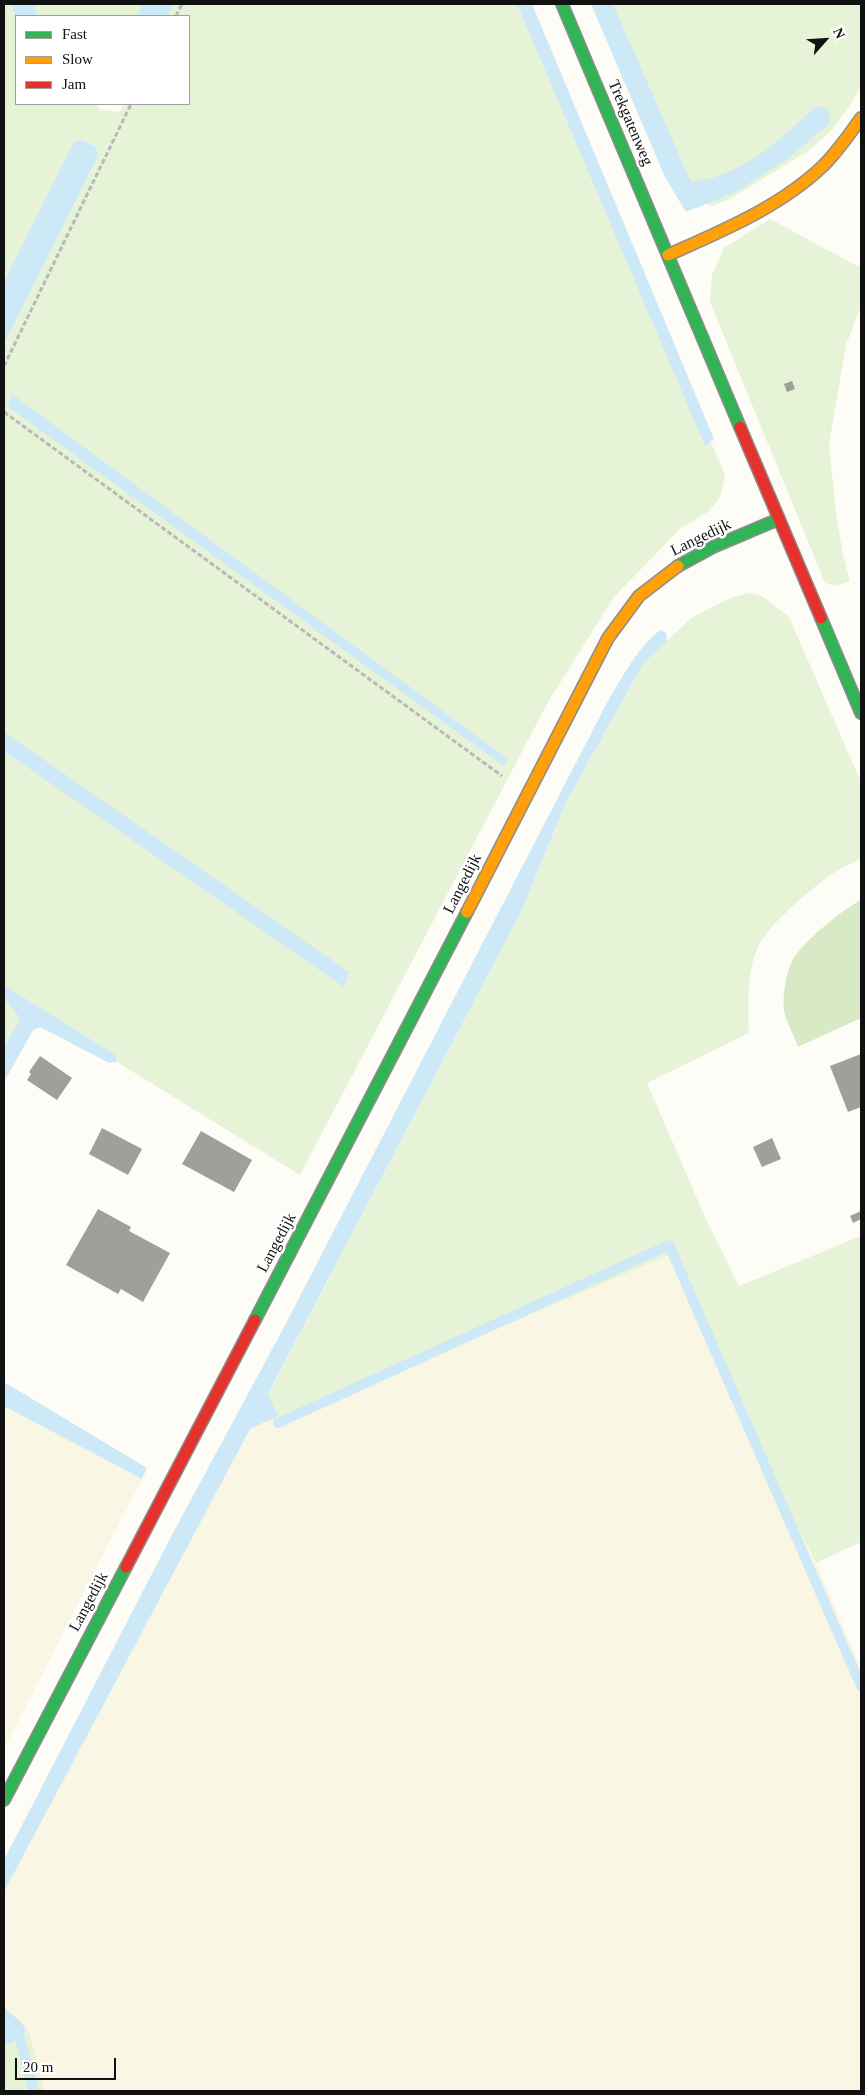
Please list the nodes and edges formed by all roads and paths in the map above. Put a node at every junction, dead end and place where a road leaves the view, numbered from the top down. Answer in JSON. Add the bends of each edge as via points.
{"nodes":[{"id":1,"x":562,"y":4,"type":"edge"},
{"id":2,"x":131,"y":105,"type":"edge"},
{"id":3,"x":861,"y":118,"type":"edge"},
{"id":4,"x":668,"y":255,"type":"junction"},
{"id":5,"x":4,"y":366,"type":"edge"},
{"id":6,"x":4,"y":412,"type":"edge"},
{"id":7,"x":779,"y":519,"type":"junction"},
{"id":8,"x":861,"y":713,"type":"edge"},
{"id":9,"x":528,"y":792,"type":"junction"},
{"id":10,"x":4,"y":1800,"type":"edge"}],
"edges":[{"from":1,"to":4,"type":"street","name":"Trekgatenweg"},
{"from":2,"to":5,"type":"path"},
{"from":3,"to":4,"type":"street","via":[[834,157],[779,201],[742,222]]},
{"from":4,"to":7,"type":"street"},
{"from":6,"to":9,"type":"path"},
{"from":7,"to":8,"type":"street"},
{"from":7,"to":9,"type":"street","name":"Langedijk","via":[[697,556],[651,584],[632,603],[608,638]]},
{"from":9,"to":10,"type":"street","name":"Langedijk","via":[[373,1096]]}]}
